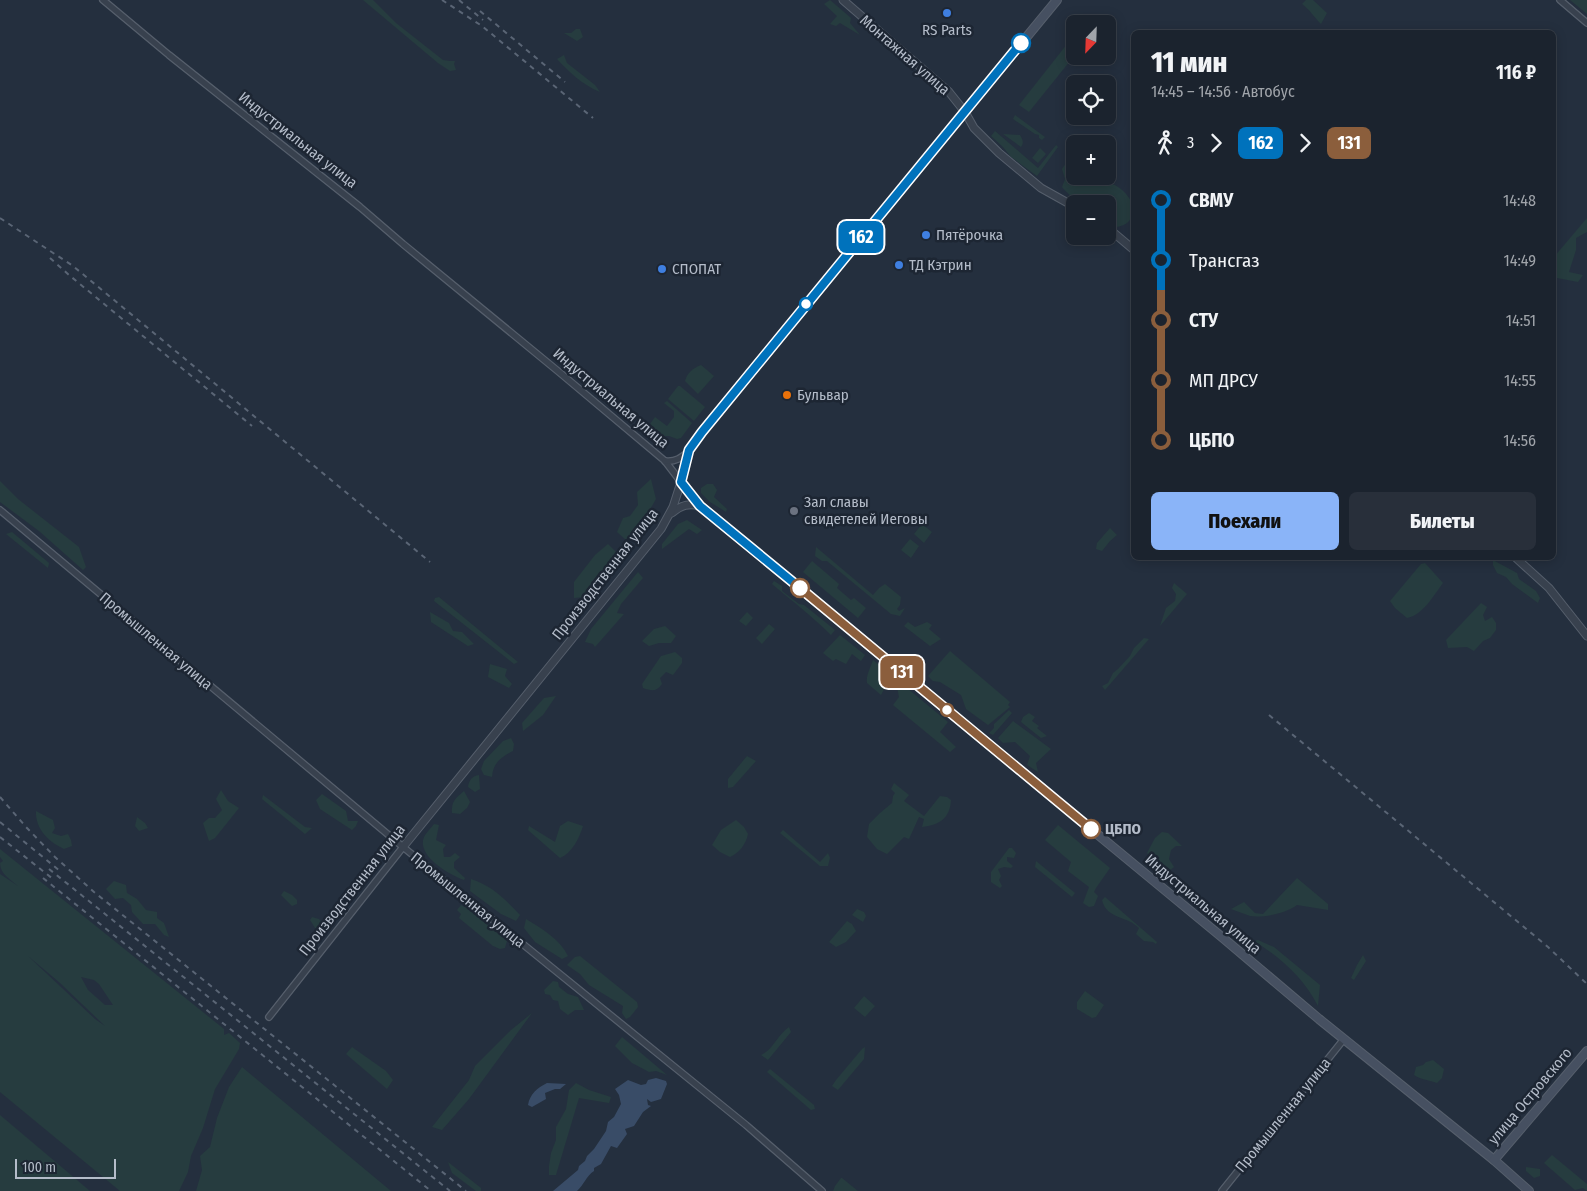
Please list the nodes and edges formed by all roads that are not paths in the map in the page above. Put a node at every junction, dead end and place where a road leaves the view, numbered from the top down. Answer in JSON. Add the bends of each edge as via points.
{"nodes":[{"id":1,"x":104,"y":0,"type":"edge"},
{"id":2,"x":843,"y":0,"type":"edge"},
{"id":3,"x":1057,"y":0,"type":"edge"},
{"id":4,"x":1560,"y":0,"type":"edge"},
{"id":5,"x":1587,"y":23,"type":"edge"},
{"id":6,"x":965,"y":112,"type":"junction"},
{"id":7,"x":1066,"y":201,"type":"edge"},
{"id":8,"x":1116,"y":235,"type":"edge"},
{"id":9,"x":1131,"y":247,"type":"edge"},
{"id":10,"x":689,"y":450,"type":"junction"},
{"id":11,"x":665,"y":461,"type":"junction"},
{"id":12,"x":681,"y":482,"type":"junction"},
{"id":13,"x":700,"y":506,"type":"junction"},
{"id":14,"x":0,"y":510,"type":"edge"},
{"id":15,"x":668,"y":517,"type":"junction"},
{"id":16,"x":1518,"y":560,"type":"edge"},
{"id":17,"x":1587,"y":636,"type":"edge"},
{"id":18,"x":403,"y":847,"type":"junction"},
{"id":19,"x":269,"y":1017,"type":"dead end"},
{"id":20,"x":1344,"y":1039,"type":"junction"},
{"id":21,"x":1587,"y":1051,"type":"edge"},
{"id":22,"x":1494,"y":1160,"type":"junction"},
{"id":23,"x":822,"y":1191,"type":"edge"},
{"id":24,"x":1222,"y":1191,"type":"edge"},
{"id":25,"x":1529,"y":1191,"type":"edge"}],
"edges":[{"from":1,"to":11,"type":"street","name":"Индустриальная улица","via":[[168,55],[360,207]]},
{"from":2,"to":6,"type":"street","name":"Монтажная улица","via":[[949,92]]},
{"from":3,"to":6,"type":"main road","name":"Производственная улица"},
{"from":4,"to":5,"type":"street"},
{"from":6,"to":7,"type":"street","name":"Монтажная улица","via":[[982,137],[1026,176]]},
{"from":6,"to":10,"type":"main road","name":"Производственная улица"},
{"from":8,"to":9,"type":"street"},
{"from":10,"to":11,"type":"street","via":[[681,458]]},
{"from":10,"to":12,"type":"main road","name":"Производственная улица"},
{"from":11,"to":12,"type":"street","name":"Индустриальная улица"},
{"from":12,"to":13,"type":"main road","name":"Индустриальная улица"},
{"from":12,"to":15,"type":"street","name":"Производственная улица"},
{"from":13,"to":15,"type":"street","via":[[685,505]]},
{"from":13,"to":20,"type":"main road","name":"Индустриальная улица"},
{"from":14,"to":18,"type":"street","name":"Промышленная улица"},
{"from":15,"to":18,"type":"street","name":"Производственная улица"},
{"from":16,"to":17,"type":"street","via":[[1550,588]]},
{"from":18,"to":19,"type":"street","name":"Производственная улица"},
{"from":18,"to":23,"type":"street","name":"Промышленная улица","via":[[746,1125]]},
{"from":20,"to":22,"type":"main road","name":"Индустриальная улица"},
{"from":20,"to":24,"type":"street","name":"Промышленная улица"},
{"from":21,"to":22,"type":"main road","name":"улица Островского"},
{"from":22,"to":25,"type":"main road","name":"Индустриальная улица"}]}
